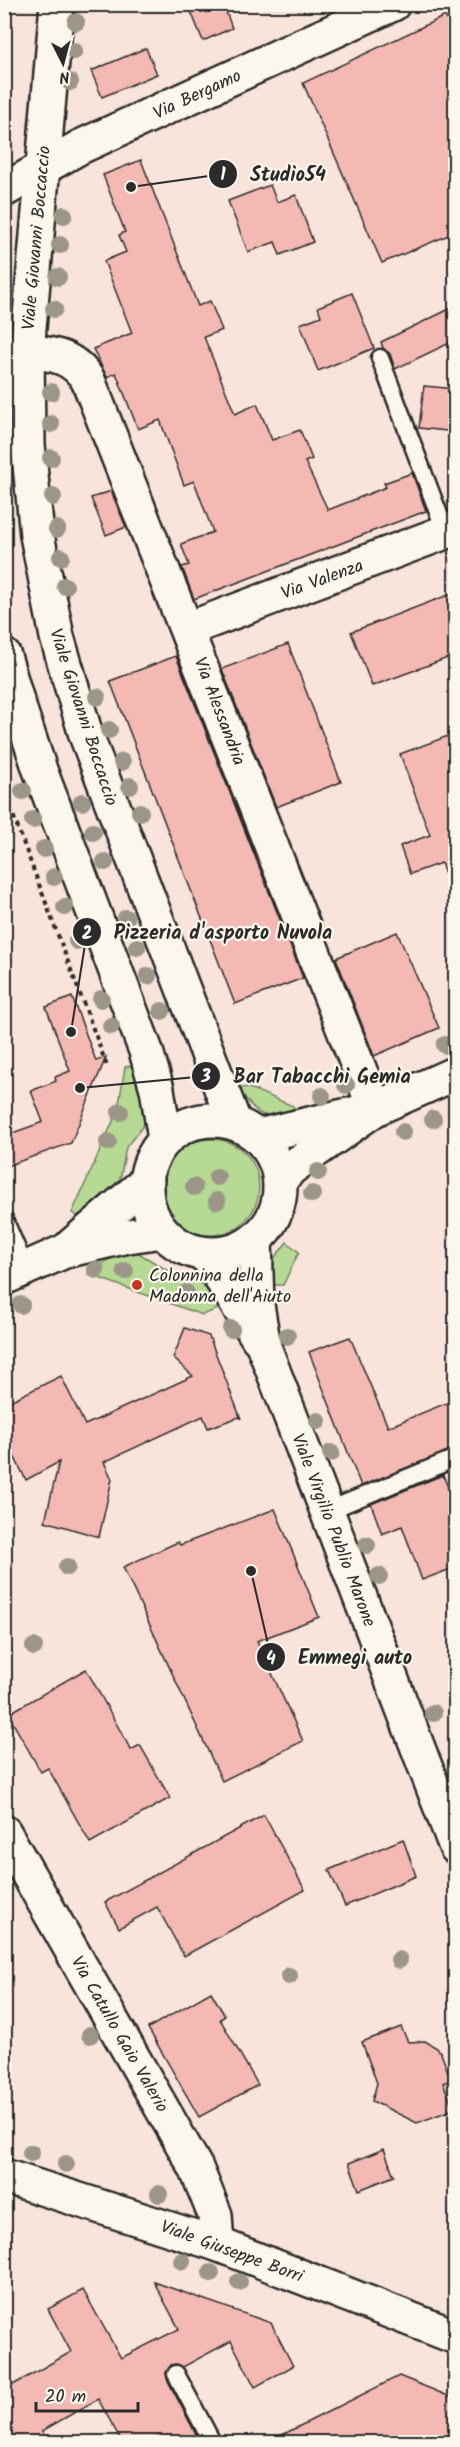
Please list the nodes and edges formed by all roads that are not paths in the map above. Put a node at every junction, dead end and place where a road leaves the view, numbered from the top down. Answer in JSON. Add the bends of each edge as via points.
{"nodes":[{"id":1,"x":57,"y":4,"type":"edge"},
{"id":2,"x":393,"y":4,"type":"edge"},
{"id":3,"x":42,"y":168,"type":"junction"},
{"id":4,"x":4,"y":190,"type":"edge"},
{"id":5,"x":27,"y":351,"type":"junction"},
{"id":6,"x":380,"y":358,"type":"dead end"},
{"id":7,"x":451,"y":530,"type":"edge"},
{"id":8,"x":188,"y":629,"type":"junction"},
{"id":9,"x":4,"y":656,"type":"edge"},
{"id":10,"x":456,"y":1073,"type":"edge"},
{"id":11,"x":375,"y":1108,"type":"junction"},
{"id":12,"x":246,"y":1129,"type":"junction"},
{"id":13,"x":165,"y":1139,"type":"junction"},
{"id":14,"x":280,"y":1179,"type":"junction"},
{"id":15,"x":147,"y":1181,"type":"junction"},
{"id":16,"x":4,"y":1219,"type":"edge"},
{"id":17,"x":162,"y":1232,"type":"junction"},
{"id":18,"x":255,"y":1240,"type":"junction"},
{"id":19,"x":65,"y":1251,"type":"junction"},
{"id":20,"x":206,"y":1254,"type":"junction"},
{"id":21,"x":15,"y":1273,"type":"edge"},
{"id":22,"x":264,"y":1347,"type":"junction"},
{"id":23,"x":456,"y":1458,"type":"edge"},
{"id":24,"x":327,"y":1511,"type":"junction"},
{"id":25,"x":452,"y":1829,"type":"edge"},
{"id":26,"x":4,"y":1832,"type":"edge"},
{"id":27,"x":4,"y":2176,"type":"edge"},
{"id":28,"x":217,"y":2244,"type":"junction"},
{"id":29,"x":456,"y":2337,"type":"edge"},
{"id":30,"x":176,"y":2374,"type":"dead end"},
{"id":31,"x":212,"y":2442,"type":"edge"}],
"edges":[{"from":1,"to":3,"type":"street","name":"Viale Giovanni Boccaccio"},
{"from":2,"to":3,"type":"street","name":"Via Bergamo"},
{"from":3,"to":4,"type":"street","name":"Via Bergamo"},
{"from":3,"to":5,"type":"street","name":"Viale Giovanni Boccaccio"},
{"from":5,"to":8,"type":"street","name":"Via Alessandria","via":[[68,359],[88,380]]},
{"from":5,"to":12,"type":"street","name":"Viale Giovanni Boccaccio","via":[[28,434],[37,535],[63,660],[94,758]]},
{"from":6,"to":7,"type":"lane"},
{"from":7,"to":8,"type":"street","name":"Via Valenza"},
{"from":8,"to":11,"type":"street","name":"Via Alessandria"},
{"from":9,"to":13,"type":"street","via":[[40,770],[146,1051]]},
{"from":10,"to":11,"type":"street"},
{"from":11,"to":12,"type":"street"},
{"from":11,"to":14,"type":"street"},
{"from":12,"to":13,"type":"street","via":[[217,1120],[197,1121]]},
{"from":12,"to":14,"type":"street","via":[[267,1145],[277,1161]]},
{"from":13,"to":15,"type":"street","via":[[154,1153]]},
{"from":14,"to":18,"type":"street","via":[[275,1215]]},
{"from":15,"to":17,"type":"street","via":[[150,1212]]},
{"from":15,"to":19,"type":"street"},
{"from":16,"to":21,"type":"lane"},
{"from":17,"to":19,"type":"street"},
{"from":17,"to":20,"type":"street","via":[[183,1247]]},
{"from":18,"to":20,"type":"street","via":[[234,1251]]},
{"from":18,"to":22,"type":"street","name":"Viale Virgilio Publio Marone","via":[[257,1305]]},
{"from":19,"to":21,"type":"street"},
{"from":20,"to":22,"type":"street","name":"Viale Virgilio Publio Marone"},
{"from":22,"to":24,"type":"street","name":"Viale Virgilio Publio Marone"},
{"from":23,"to":24,"type":"lane"},
{"from":24,"to":25,"type":"street","name":"Viale Virgilio Publio Marone"},
{"from":26,"to":28,"type":"street","name":"Via Catullo Gaio Valerio","via":[[196,2168],[215,2215]]},
{"from":27,"to":28,"type":"street","name":"Viale Giuseppe Borri"},
{"from":28,"to":29,"type":"street","name":"Viale Giuseppe Borri"},
{"from":30,"to":31,"type":"lane"}]}
